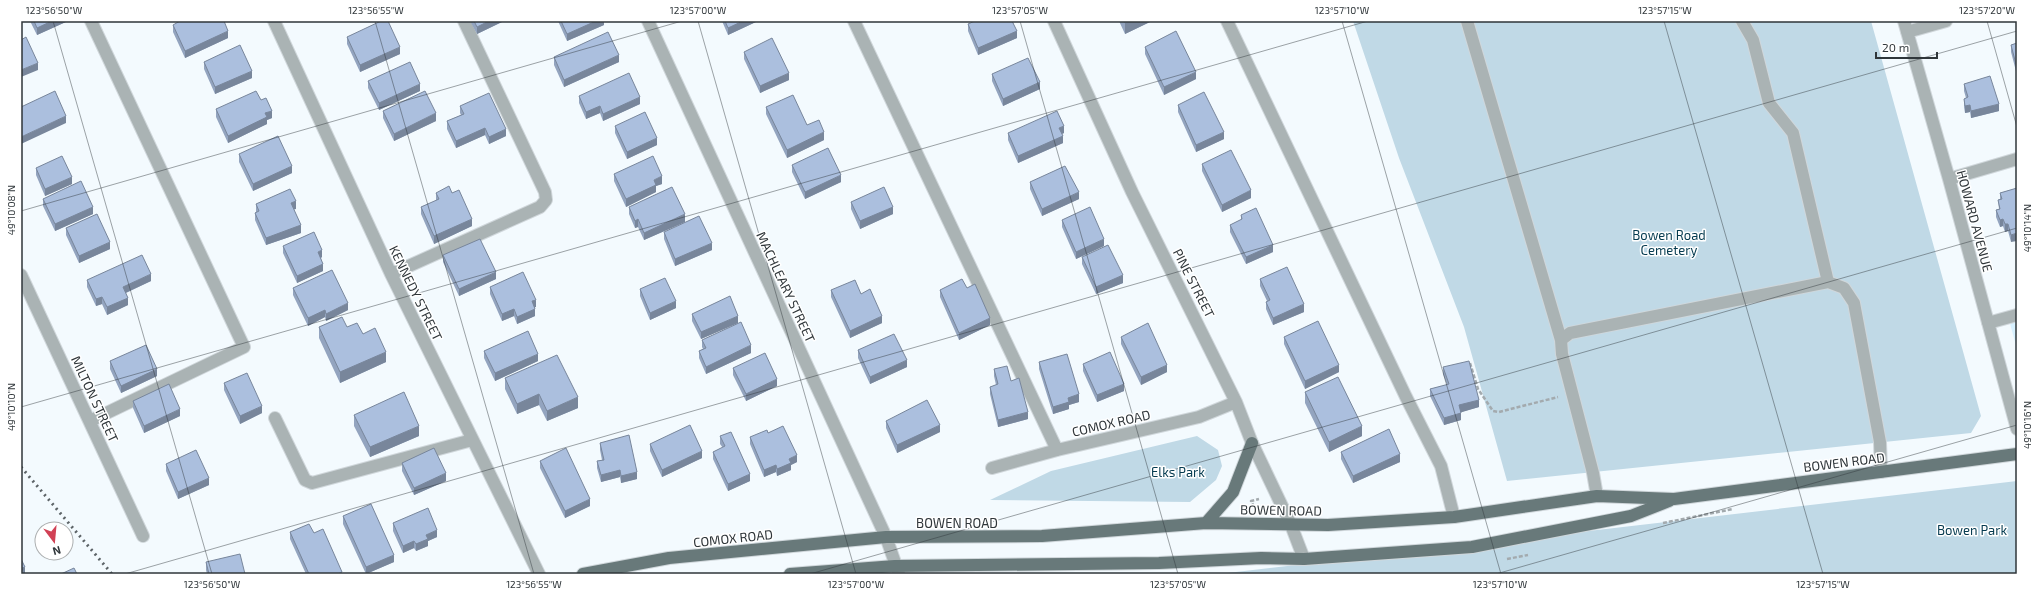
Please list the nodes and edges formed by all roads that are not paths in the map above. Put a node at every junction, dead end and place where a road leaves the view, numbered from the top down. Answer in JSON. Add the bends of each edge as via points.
{"nodes":[{"id":1,"x":91,"y":21,"type":"edge"},
{"id":2,"x":274,"y":21,"type":"edge"},
{"id":3,"x":464,"y":21,"type":"edge"},
{"id":4,"x":648,"y":21,"type":"edge"},
{"id":5,"x":854,"y":21,"type":"edge"},
{"id":6,"x":1054,"y":21,"type":"edge"},
{"id":7,"x":1227,"y":21,"type":"edge"},
{"id":8,"x":1467,"y":21,"type":"edge"},
{"id":9,"x":1742,"y":21,"type":"edge"},
{"id":10,"x":1946,"y":21,"type":"edge"},
{"id":11,"x":1906,"y":26,"type":"edge"},
{"id":12,"x":2017,"y":159,"type":"edge"},
{"id":13,"x":1950,"y":179,"type":"junction"},
{"id":14,"x":391,"y":274,"type":"junction"},
{"id":15,"x":21,"y":275,"type":"edge"},
{"id":16,"x":1828,"y":282,"type":"junction"},
{"id":17,"x":2017,"y":315,"type":"edge"},
{"id":18,"x":1988,"y":323,"type":"junction"},
{"id":19,"x":1561,"y":340,"type":"junction"},
{"id":20,"x":1236,"y":402,"type":"junction"},
{"id":21,"x":275,"y":418,"type":"dead end"},
{"id":22,"x":90,"y":421,"type":"junction"},
{"id":23,"x":2017,"y":429,"type":"edge"},
{"id":24,"x":472,"y":440,"type":"junction"},
{"id":25,"x":1252,"y":443,"type":"junction"},
{"id":26,"x":1057,"y":450,"type":"junction"},
{"id":27,"x":2017,"y":454,"type":"edge"},
{"id":28,"x":992,"y":468,"type":"dead end"},
{"id":29,"x":1881,"y":472,"type":"junction"},
{"id":30,"x":1597,"y":496,"type":"junction"},
{"id":31,"x":1674,"y":499,"type":"junction"},
{"id":32,"x":1454,"y":516,"type":"junction"},
{"id":33,"x":1206,"y":523,"type":"junction"},
{"id":34,"x":1291,"y":525,"type":"junction"},
{"id":35,"x":143,"y":536,"type":"dead end"},
{"id":36,"x":886,"y":537,"type":"junction"},
{"id":37,"x":1304,"y":559,"type":"junction"},
{"id":38,"x":1004,"y":564,"type":"junction"},
{"id":39,"x":897,"y":570,"type":"edge"},
{"id":40,"x":539,"y":574,"type":"edge"},
{"id":41,"x":583,"y":574,"type":"edge"},
{"id":42,"x":790,"y":574,"type":"edge"},
{"id":43,"x":988,"y":574,"type":"edge"}],
"edges":[{"from":1,"to":22,"type":"street","via":[[244,346]]},
{"from":2,"to":14,"type":"street","name":"KENNEDY STREET"},
{"from":3,"to":14,"type":"street","via":[[545,192],[546,200],[540,207]]},
{"from":4,"to":36,"type":"street","name":"MACHLEARY STREET"},
{"from":5,"to":26,"type":"street"},
{"from":6,"to":20,"type":"street","name":"PINE STREET","via":[[1132,192]]},
{"from":7,"to":32,"type":"street","via":[[1441,466]]},
{"from":8,"to":19,"type":"street"},
{"from":9,"to":16,"type":"street","via":[[1753,40],[1769,103],[1793,133]]},
{"from":10,"to":11,"type":"street"},
{"from":11,"to":13,"type":"street","name":"HOWARD AVENUE"},
{"from":12,"to":13,"type":"street"},
{"from":13,"to":18,"type":"street","name":"HOWARD AVENUE"},
{"from":14,"to":24,"type":"street","name":"KENNEDY STREET"},
{"from":15,"to":22,"type":"street","name":"MILTON STREET"},
{"from":16,"to":19,"type":"street","via":[[1570,333]]},
{"from":16,"to":29,"type":"street","via":[[1844,288],[1854,303],[1880,442]]},
{"from":17,"to":18,"type":"street"},
{"from":18,"to":23,"type":"street","name":"HOWARD AVENUE"},
{"from":19,"to":30,"type":"street","via":[[1562,354]]},
{"from":20,"to":25,"type":"street","name":"PINE STREET"},
{"from":20,"to":26,"type":"street","name":"COMOX ROAD","via":[[1199,417]]},
{"from":21,"to":24,"type":"street","via":[[305,480],[312,483]]},
{"from":22,"to":35,"type":"street","name":"MILTON STREET"},
{"from":24,"to":40,"type":"street","name":"KENNEDY STREET"},
{"from":25,"to":33,"type":"main road","via":[[1233,492]]},
{"from":25,"to":34,"type":"street","name":"PINE STREET"},
{"from":26,"to":28,"type":"street","name":"COMOX ROAD"},
{"from":27,"to":29,"type":"main road","name":"BOWEN ROAD"},
{"from":29,"to":31,"type":"main road","name":"BOWEN ROAD"},
{"from":30,"to":31,"type":"main road","name":"BOWEN ROAD"},
{"from":30,"to":32,"type":"main road","name":"BOWEN ROAD"},
{"from":31,"to":37,"type":"main road","name":"BOWEN ROAD","via":[[1631,516],[1472,547]]},
{"from":32,"to":34,"type":"main road","name":"BOWEN ROAD","via":[[1328,525]]},
{"from":33,"to":34,"type":"main road","name":"BOWEN ROAD"},
{"from":33,"to":36,"type":"main road","name":"BOWEN ROAD","via":[[1042,536]]},
{"from":34,"to":37,"type":"street","name":"PINE STREET"},
{"from":36,"to":39,"type":"street","name":"MACHLEARY STREET"},
{"from":36,"to":41,"type":"main road","name":"COMOX ROAD","via":[[669,558]]},
{"from":37,"to":38,"type":"main road","name":"BOWEN ROAD"},
{"from":38,"to":39,"type":"main road","name":"BOWEN ROAD"},
{"from":38,"to":43,"type":"main road"},
{"from":39,"to":42,"type":"main road"}]}
